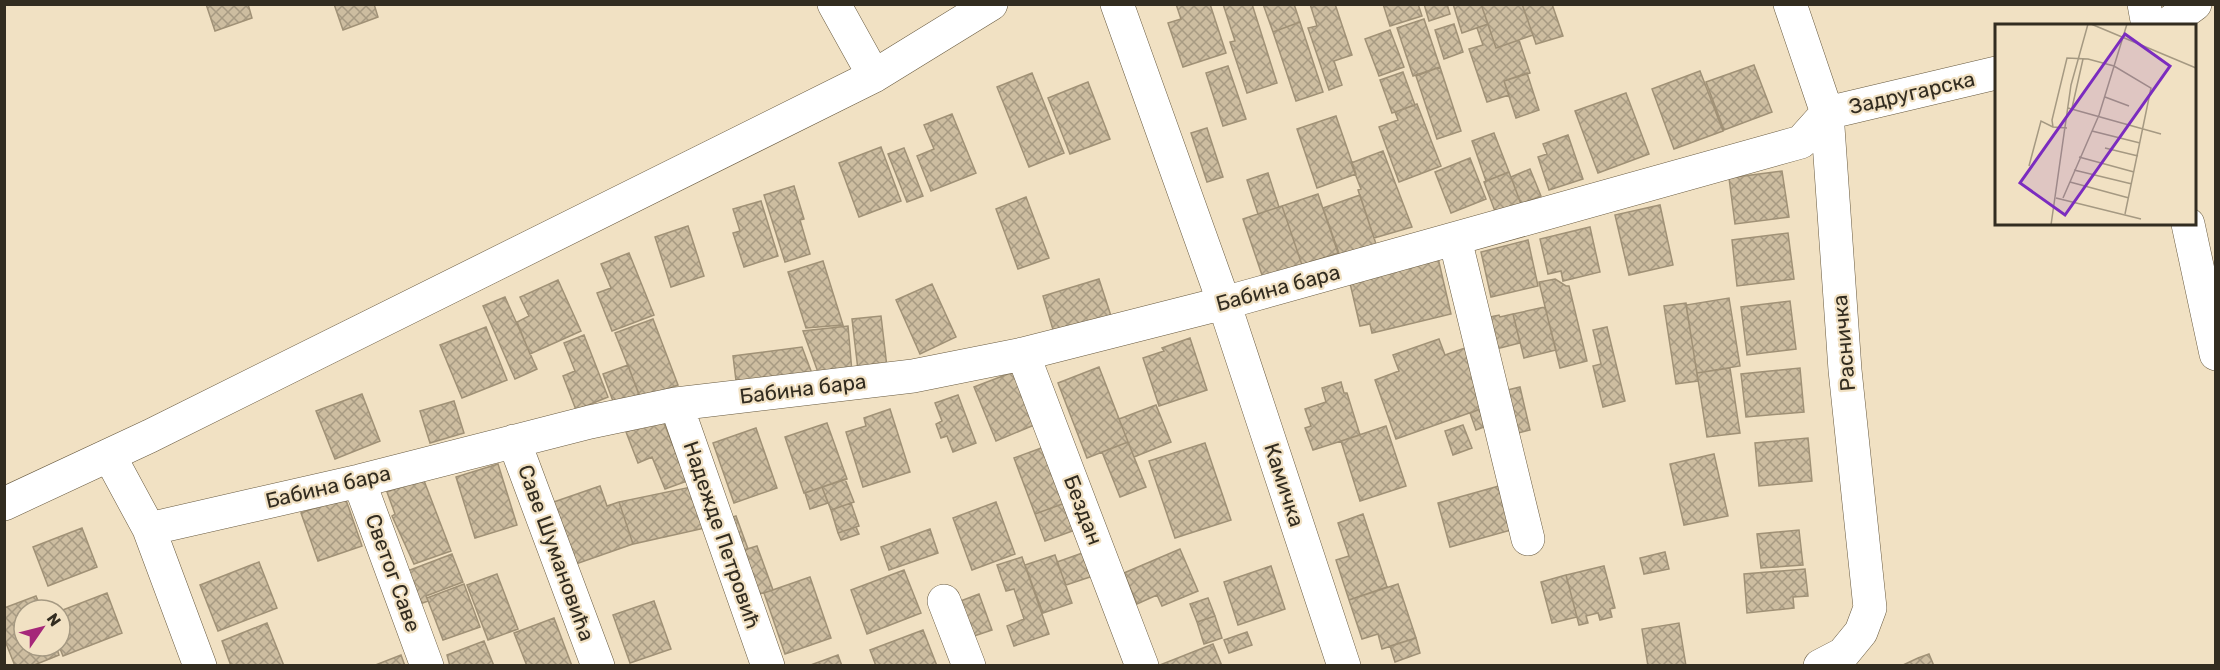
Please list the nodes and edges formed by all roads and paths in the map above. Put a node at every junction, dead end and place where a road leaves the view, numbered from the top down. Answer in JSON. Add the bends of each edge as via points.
{"nodes":[{"id":1,"x":834,"y":4,"type":"edge"},
{"id":2,"x":991,"y":4,"type":"edge"},
{"id":3,"x":1117,"y":4,"type":"edge"},
{"id":4,"x":1790,"y":4,"type":"edge"},
{"id":5,"x":2144,"y":4,"type":"edge"},
{"id":6,"x":2195,"y":4,"type":"edge"},
{"id":7,"x":2148,"y":24,"type":"edge"},
{"id":8,"x":2168,"y":24,"type":"edge"},
{"id":9,"x":1995,"y":73,"type":"edge"},
{"id":10,"x":874,"y":76,"type":"junction"},
{"id":11,"x":1827,"y":113,"type":"junction"},
{"id":12,"x":2188,"y":225,"type":"edge"},
{"id":13,"x":1455,"y":238,"type":"junction"},
{"id":14,"x":1224,"y":303,"type":"junction"},
{"id":15,"x":1023,"y":354,"type":"junction"},
{"id":16,"x":2216,"y":354,"type":"edge"},
{"id":17,"x":676,"y":404,"type":"junction"},
{"id":18,"x":514,"y":441,"type":"junction"},
{"id":19,"x":109,"y":455,"type":"junction"},
{"id":20,"x":360,"y":481,"type":"junction"},
{"id":21,"x":4,"y":504,"type":"edge"},
{"id":22,"x":149,"y":529,"type":"junction"},
{"id":23,"x":1528,"y":539,"type":"dead end"},
{"id":24,"x":944,"y":601,"type":"dead end"},
{"id":25,"x":200,"y":666,"type":"edge"},
{"id":26,"x":427,"y":666,"type":"edge"},
{"id":27,"x":598,"y":666,"type":"edge"},
{"id":28,"x":768,"y":666,"type":"edge"},
{"id":29,"x":969,"y":666,"type":"edge"},
{"id":30,"x":1142,"y":666,"type":"edge"},
{"id":31,"x":1344,"y":666,"type":"edge"},
{"id":32,"x":1820,"y":666,"type":"edge"}],
"edges":[{"from":1,"to":10,"type":"street"},
{"from":2,"to":10,"type":"street"},
{"from":3,"to":14,"type":"street","name":"Камичка"},
{"from":4,"to":11,"type":"street","name":"Расничка"},
{"from":5,"to":7,"type":"street"},
{"from":6,"to":8,"type":"street"},
{"from":9,"to":11,"type":"street","name":"Задругарска"},
{"from":10,"to":19,"type":"street"},
{"from":11,"to":13,"type":"street","name":"Бабина бара","via":[[1801,142]]},
{"from":11,"to":32,"type":"street","name":"Расничка","via":[[1845,370],[1870,608],[1861,632],[1843,654]]},
{"from":12,"to":16,"type":"street"},
{"from":13,"to":14,"type":"street","name":"Бабина бара"},
{"from":13,"to":23,"type":"street"},
{"from":14,"to":15,"type":"street","name":"Бабина бара"},
{"from":14,"to":31,"type":"street","name":"Камичка"},
{"from":15,"to":17,"type":"street","name":"Бабина бара","via":[[913,376]]},
{"from":15,"to":30,"type":"street","name":"Бездан"},
{"from":17,"to":18,"type":"street","name":"Бабина бара"},
{"from":17,"to":28,"type":"street","name":"Надежде Петровић"},
{"from":18,"to":20,"type":"street","name":"Бабина бара"},
{"from":18,"to":27,"type":"street","name":"Саве Шумановића"},
{"from":19,"to":21,"type":"street"},
{"from":19,"to":22,"type":"street"},
{"from":20,"to":22,"type":"street","name":"Бабина бара"},
{"from":20,"to":26,"type":"street","name":"Светог Саве"},
{"from":22,"to":25,"type":"street"},
{"from":24,"to":29,"type":"street"}]}
